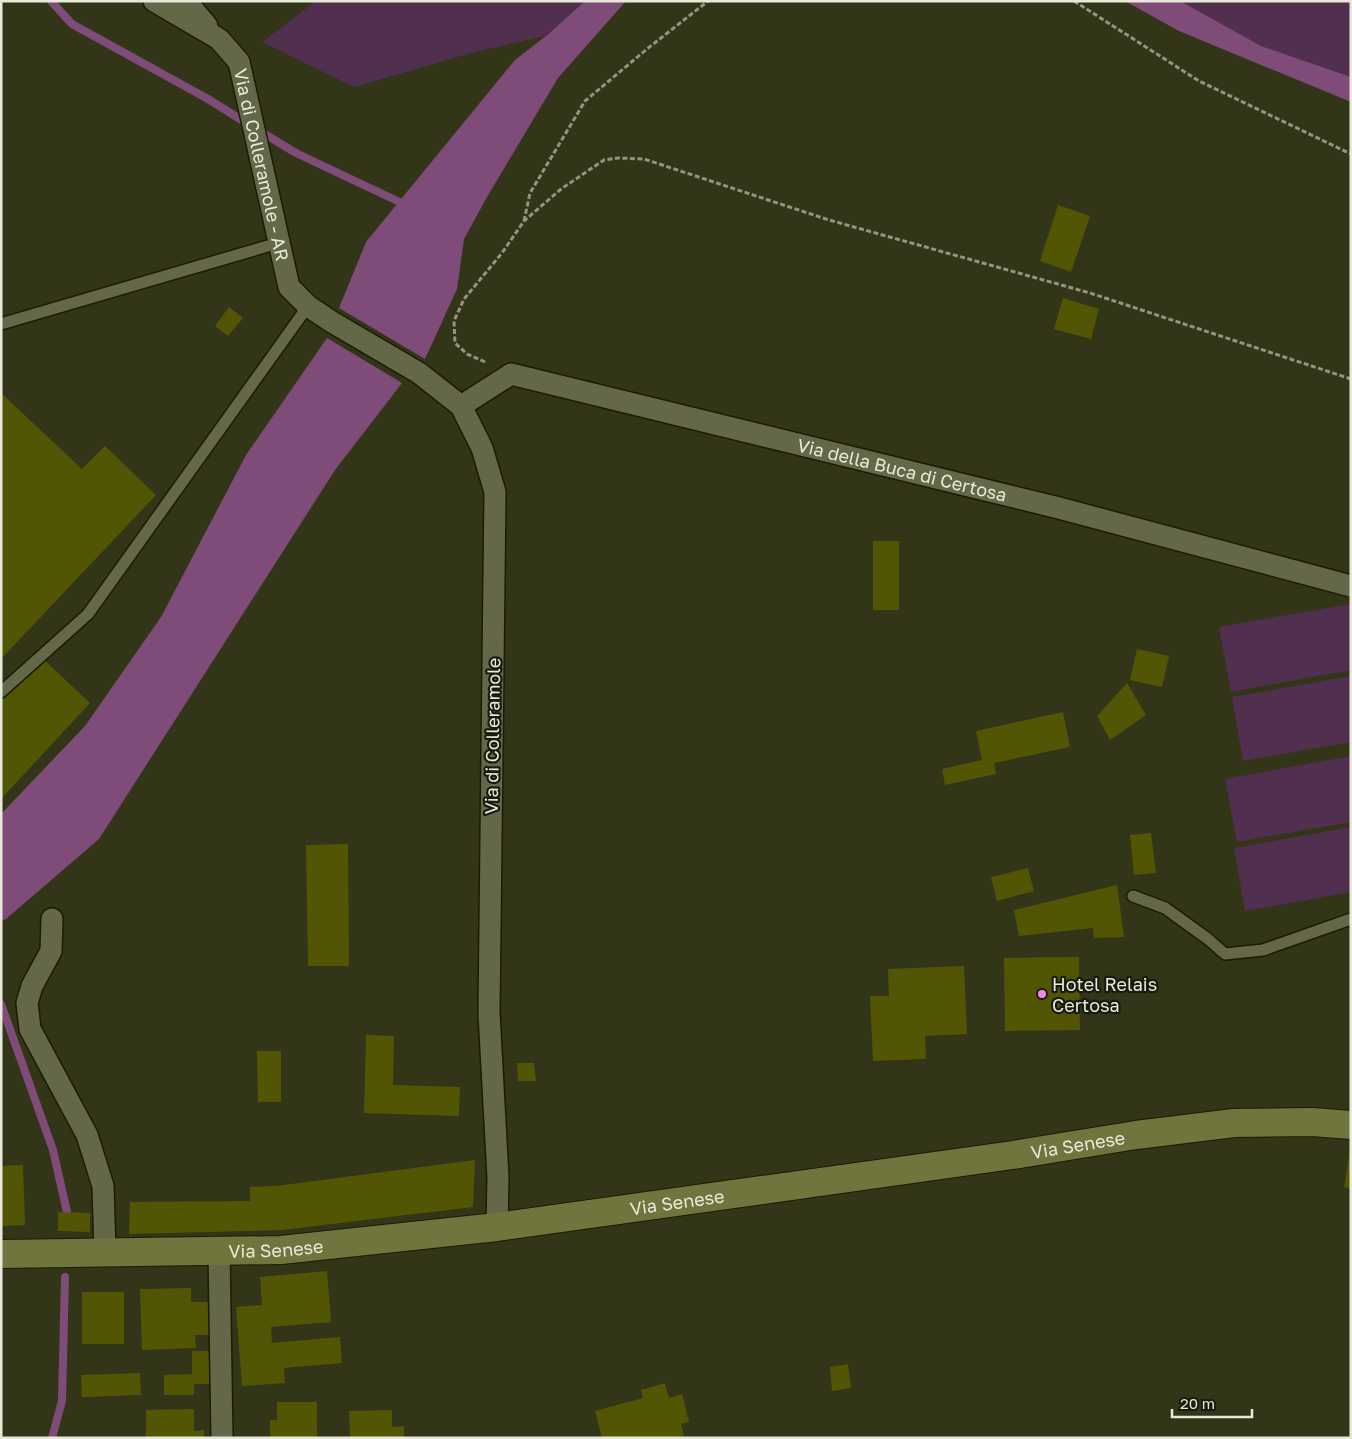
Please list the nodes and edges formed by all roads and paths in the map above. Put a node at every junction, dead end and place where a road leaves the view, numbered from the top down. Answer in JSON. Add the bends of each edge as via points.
{"nodes":[{"id":1,"x":154,"y":1,"type":"edge"},
{"id":2,"x":186,"y":1,"type":"edge"},
{"id":3,"x":708,"y":1,"type":"edge"},
{"id":4,"x":1074,"y":1,"type":"edge"},
{"id":5,"x":219,"y":39,"type":"junction"},
{"id":6,"x":1351,"y":154,"type":"edge"},
{"id":7,"x":524,"y":222,"type":"junction"},
{"id":8,"x":278,"y":243,"type":"junction"},
{"id":9,"x":308,"y":306,"type":"junction"},
{"id":10,"x":332,"y":322,"type":"joint"},
{"id":11,"x":1,"y":324,"type":"edge"},
{"id":12,"x":511,"y":374,"type":"junction"},
{"id":13,"x":1351,"y":379,"type":"edge"},
{"id":14,"x":461,"y":406,"type":"junction"},
{"id":15,"x":1351,"y":586,"type":"edge"},
{"id":16,"x":1,"y":692,"type":"edge"},
{"id":17,"x":1134,"y":896,"type":"dead end"},
{"id":18,"x":52,"y":919,"type":"dead end"},
{"id":19,"x":1351,"y":919,"type":"edge"},
{"id":20,"x":1351,"y":1125,"type":"edge"},
{"id":21,"x":497,"y":1227,"type":"junction"},
{"id":22,"x":218,"y":1251,"type":"junction"},
{"id":23,"x":105,"y":1252,"type":"junction"},
{"id":24,"x":1,"y":1254,"type":"edge"},
{"id":25,"x":222,"y":1438,"type":"edge"}],
"edges":[{"from":1,"to":5,"type":"street","name":"Via di Colleramole - AR"},
{"from":2,"to":5,"type":"street"},
{"from":3,"to":7,"type":"path","via":[[585,101],[530,192]]},
{"from":4,"to":6,"type":"path","via":[[1199,81]]},
{"from":5,"to":8,"type":"street","name":"Via di Colleramole - AR","via":[[239,62]]},
{"from":7,"to":12,"type":"path","via":[[464,299],[454,321],[455,342],[467,354]]},
{"from":7,"to":13,"type":"path","via":[[560,188],[604,160],[644,159],[829,220],[1090,293]]},
{"from":8,"to":9,"type":"street","name":"Via di Colleramole - AR","via":[[289,287]]},
{"from":8,"to":11,"type":"lane"},
{"from":9,"to":10,"type":"street","name":"Via di Colleramole - AR"},
{"from":9,"to":16,"type":"lane","via":[[88,614]]},
{"from":10,"to":14,"type":"street","name":"Via di Colleramole","via":[[419,373]]},
{"from":12,"to":14,"type":"street"},
{"from":12,"to":15,"type":"street","name":"Via della Buca di Certosa","via":[[1059,508]]},
{"from":14,"to":21,"type":"street","name":"Via di Colleramole","via":[[482,448],[495,492],[489,1013],[498,1177]]},
{"from":17,"to":19,"type":"lane","via":[[1164,908],[1225,954],[1263,950]]},
{"from":18,"to":23,"type":"street","via":[[52,951],[32,986],[27,1003],[30,1029],[87,1135],[103,1186]]},
{"from":20,"to":21,"type":"main road","name":"Via Senese","via":[[1234,1123]]},
{"from":21,"to":22,"type":"main road","name":"Via Senese","via":[[281,1250]]},
{"from":22,"to":23,"type":"main road","name":"Via Senese"},
{"from":22,"to":25,"type":"street"},
{"from":23,"to":24,"type":"main road","name":"Via Senese"}]}
